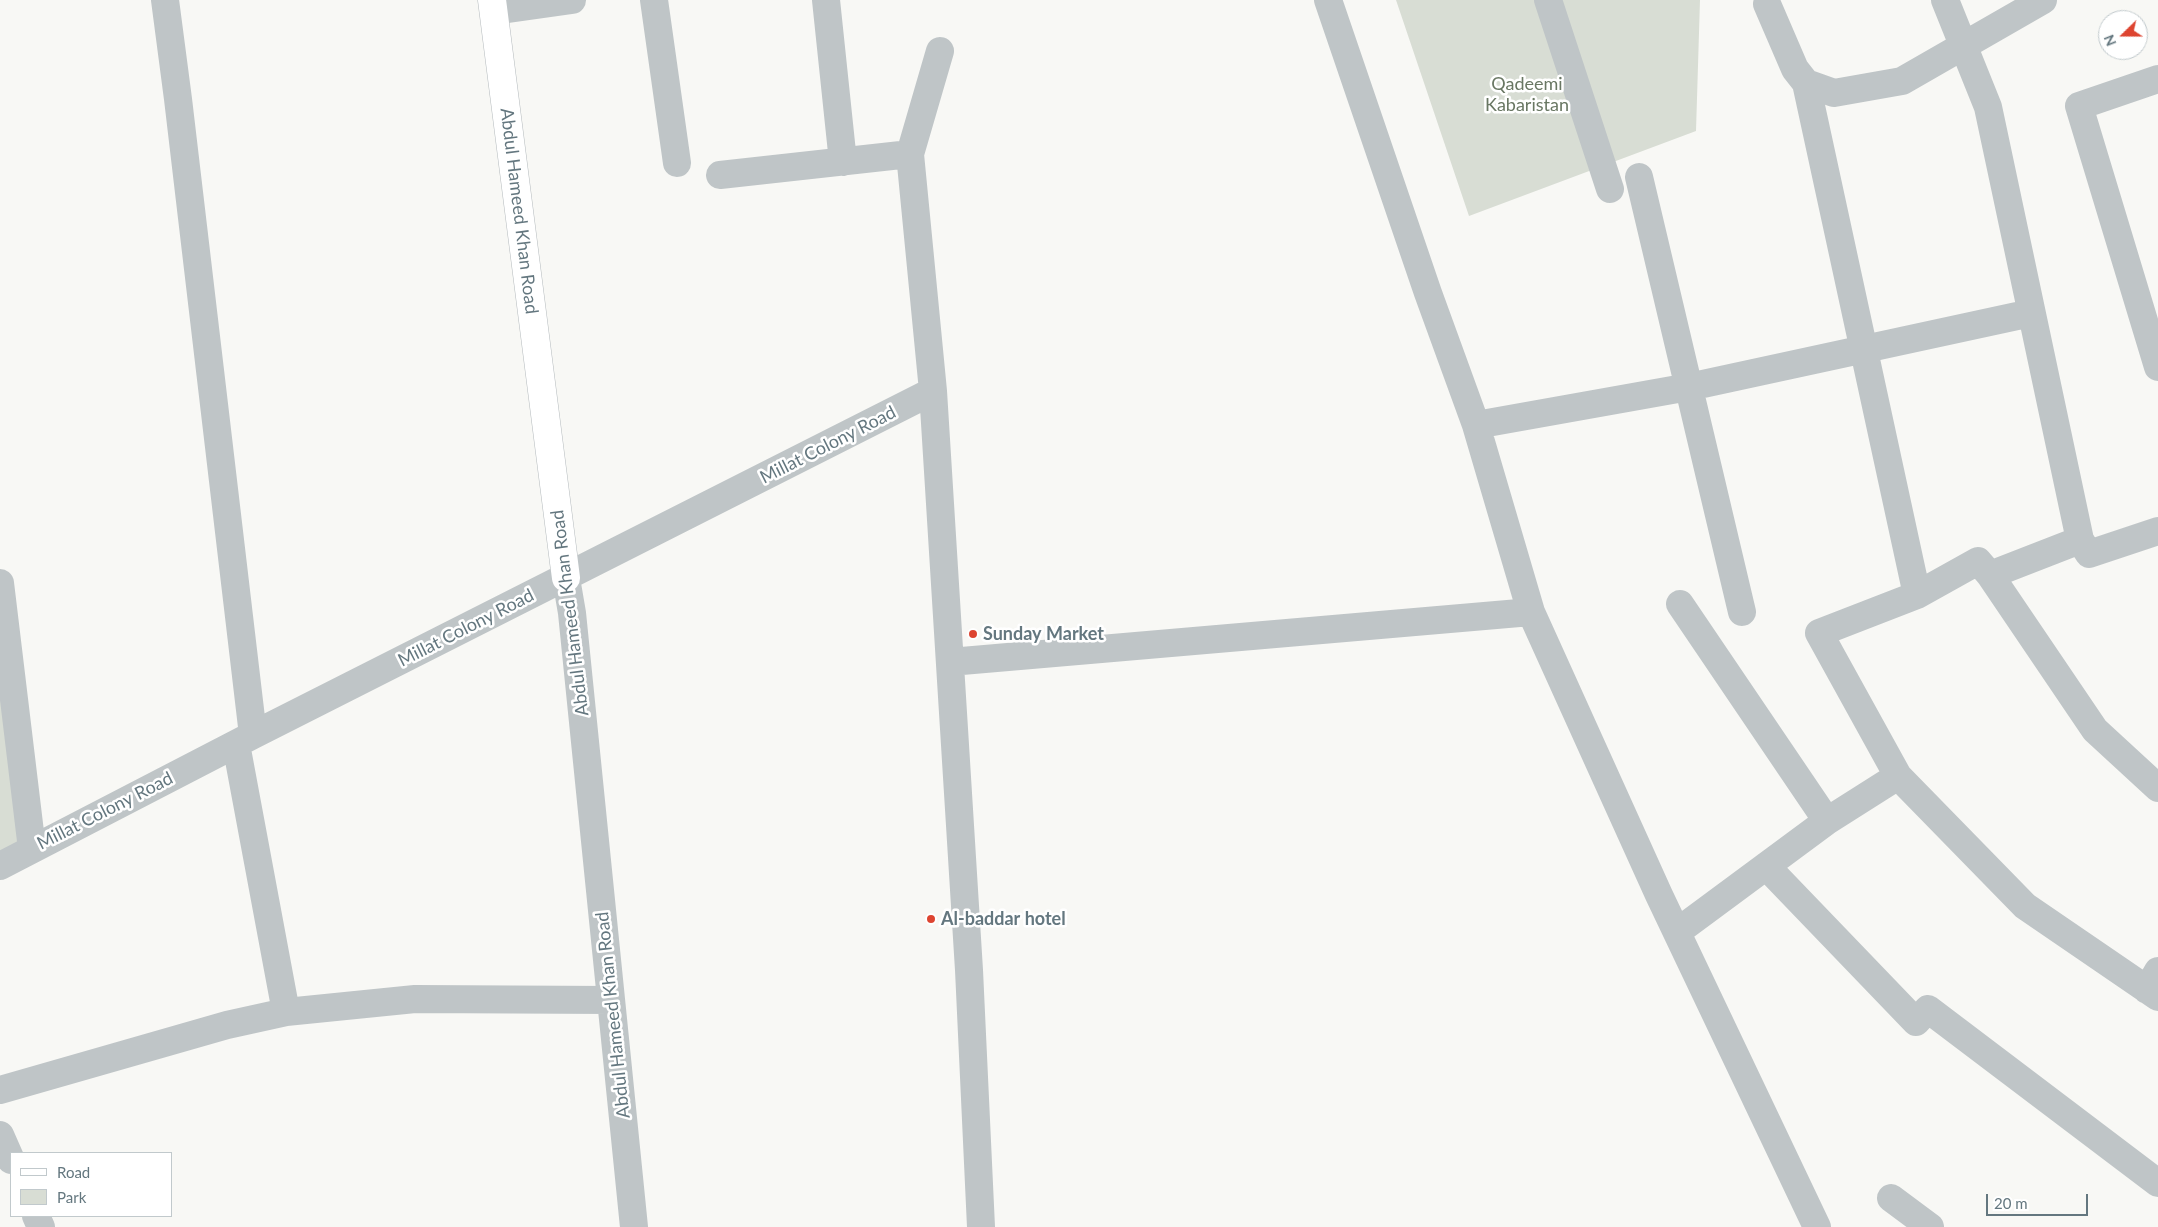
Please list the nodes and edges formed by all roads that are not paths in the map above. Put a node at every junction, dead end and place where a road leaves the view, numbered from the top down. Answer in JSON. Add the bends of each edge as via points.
{"nodes":[{"id":1,"x":164,"y":0,"type":"edge"},
{"id":2,"x":572,"y":0,"type":"edge"},
{"id":3,"x":654,"y":0,"type":"edge"},
{"id":4,"x":826,"y":0,"type":"edge"},
{"id":5,"x":1328,"y":0,"type":"edge"},
{"id":6,"x":1548,"y":0,"type":"edge"},
{"id":7,"x":1945,"y":0,"type":"edge"},
{"id":8,"x":2043,"y":0,"type":"edge"},
{"id":9,"x":1767,"y":4,"type":"dead end"},
{"id":10,"x":493,"y":5,"type":"edge"},
{"id":11,"x":1963,"y":46,"type":"junction"},
{"id":12,"x":940,"y":50,"type":"dead end"},
{"id":13,"x":2158,"y":79,"type":"edge"},
{"id":14,"x":1806,"y":83,"type":"junction"},
{"id":15,"x":910,"y":154,"type":"junction"},
{"id":16,"x":843,"y":162,"type":"junction"},
{"id":17,"x":677,"y":163,"type":"dead end"},
{"id":18,"x":720,"y":175,"type":"dead end"},
{"id":19,"x":1639,"y":177,"type":"dead end"},
{"id":20,"x":1610,"y":189,"type":"dead end"},
{"id":21,"x":2031,"y":313,"type":"junction"},
{"id":22,"x":1864,"y":349,"type":"junction"},
{"id":23,"x":2158,"y":367,"type":"edge"},
{"id":24,"x":1689,"y":387,"type":"junction"},
{"id":25,"x":933,"y":391,"type":"junction"},
{"id":26,"x":1476,"y":426,"type":"junction"},
{"id":27,"x":2158,"y":531,"type":"edge"},
{"id":28,"x":2080,"y":540,"type":"junction"},
{"id":29,"x":1990,"y":576,"type":"junction"},
{"id":30,"x":566,"y":578,"type":"junction"},
{"id":31,"x":0,"y":583,"type":"edge"},
{"id":32,"x":1917,"y":595,"type":"junction"},
{"id":33,"x":1680,"y":604,"type":"dead end"},
{"id":34,"x":1531,"y":612,"type":"junction"},
{"id":35,"x":1742,"y":612,"type":"dead end"},
{"id":36,"x":950,"y":662,"type":"junction"},
{"id":37,"x":244,"y":739,"type":"junction"},
{"id":38,"x":1898,"y":776,"type":"junction"},
{"id":39,"x":2158,"y":788,"type":"edge"},
{"id":40,"x":1827,"y":821,"type":"junction"},
{"id":41,"x":32,"y":849,"type":"junction"},
{"id":42,"x":0,"y":866,"type":"edge"},
{"id":43,"x":1766,"y":866,"type":"junction"},
{"id":44,"x":1676,"y":932,"type":"junction"},
{"id":45,"x":2154,"y":986,"type":"edge"},
{"id":46,"x":612,"y":1000,"type":"junction"},
{"id":47,"x":286,"y":1012,"type":"junction"},
{"id":48,"x":0,"y":1090,"type":"edge"},
{"id":49,"x":0,"y":1135,"type":"edge"},
{"id":50,"x":10,"y":1158,"type":"edge"},
{"id":51,"x":2158,"y":1184,"type":"edge"},
{"id":52,"x":1891,"y":1198,"type":"dead end"},
{"id":53,"x":634,"y":1227,"type":"edge"},
{"id":54,"x":981,"y":1227,"type":"edge"},
{"id":55,"x":1817,"y":1227,"type":"edge"},
{"id":56,"x":1930,"y":1227,"type":"edge"}],
"edges":[{"from":1,"to":37,"type":"street","via":[[181,118]]},
{"from":2,"to":10,"type":"street"},
{"from":3,"to":17,"type":"street"},
{"from":4,"to":16,"type":"street"},
{"from":5,"to":26,"type":"street"},
{"from":6,"to":20,"type":"street"},
{"from":7,"to":11,"type":"street"},
{"from":8,"to":11,"type":"street"},
{"from":9,"to":14,"type":"street","via":[[1795,68]]},
{"from":10,"to":30,"type":"main road","name":"Abdul Hameed Khan Road"},
{"from":11,"to":14,"type":"street","via":[[1902,81],[1834,93]]},
{"from":11,"to":21,"type":"street","via":[[1988,107]]},
{"from":12,"to":15,"type":"street"},
{"from":13,"to":23,"type":"street","via":[[2079,106]]},
{"from":14,"to":22,"type":"street"},
{"from":15,"to":16,"type":"street"},
{"from":15,"to":25,"type":"street"},
{"from":16,"to":18,"type":"street"},
{"from":19,"to":24,"type":"street"},
{"from":21,"to":22,"type":"street"},
{"from":21,"to":28,"type":"street"},
{"from":22,"to":24,"type":"street"},
{"from":22,"to":32,"type":"street"},
{"from":24,"to":26,"type":"street"},
{"from":24,"to":35,"type":"street"},
{"from":25,"to":30,"type":"street","name":"Millat Colony Road"},
{"from":25,"to":36,"type":"street"},
{"from":26,"to":34,"type":"street"},
{"from":27,"to":28,"type":"street","via":[[2089,554]]},
{"from":28,"to":29,"type":"street"},
{"from":29,"to":32,"type":"street","via":[[1978,561]]},
{"from":29,"to":39,"type":"street","via":[[2095,730]]},
{"from":30,"to":37,"type":"street","name":"Millat Colony Road"},
{"from":30,"to":46,"type":"street","name":"Abdul Hameed Khan Road"},
{"from":31,"to":41,"type":"street"},
{"from":32,"to":38,"type":"street","via":[[1819,633]]},
{"from":33,"to":40,"type":"street"},
{"from":34,"to":36,"type":"street"},
{"from":34,"to":44,"type":"street"},
{"from":36,"to":54,"type":"street"},
{"from":37,"to":41,"type":"street","name":"Millat Colony Road"},
{"from":37,"to":47,"type":"street"},
{"from":38,"to":40,"type":"street"},
{"from":38,"to":45,"type":"street","via":[[2025,906]]},
{"from":40,"to":43,"type":"street"},
{"from":41,"to":42,"type":"street","name":"Millat Colony Road"},
{"from":43,"to":44,"type":"street"},
{"from":43,"to":51,"type":"street","via":[[1916,1022],[1928,1009]]},
{"from":44,"to":55,"type":"street"},
{"from":46,"to":47,"type":"street","via":[[415,999]]},
{"from":46,"to":53,"type":"street","name":"Abdul Hameed Khan Road"},
{"from":47,"to":48,"type":"street","via":[[227,1025]]},
{"from":49,"to":50,"type":"street"},
{"from":52,"to":56,"type":"street"}]}
